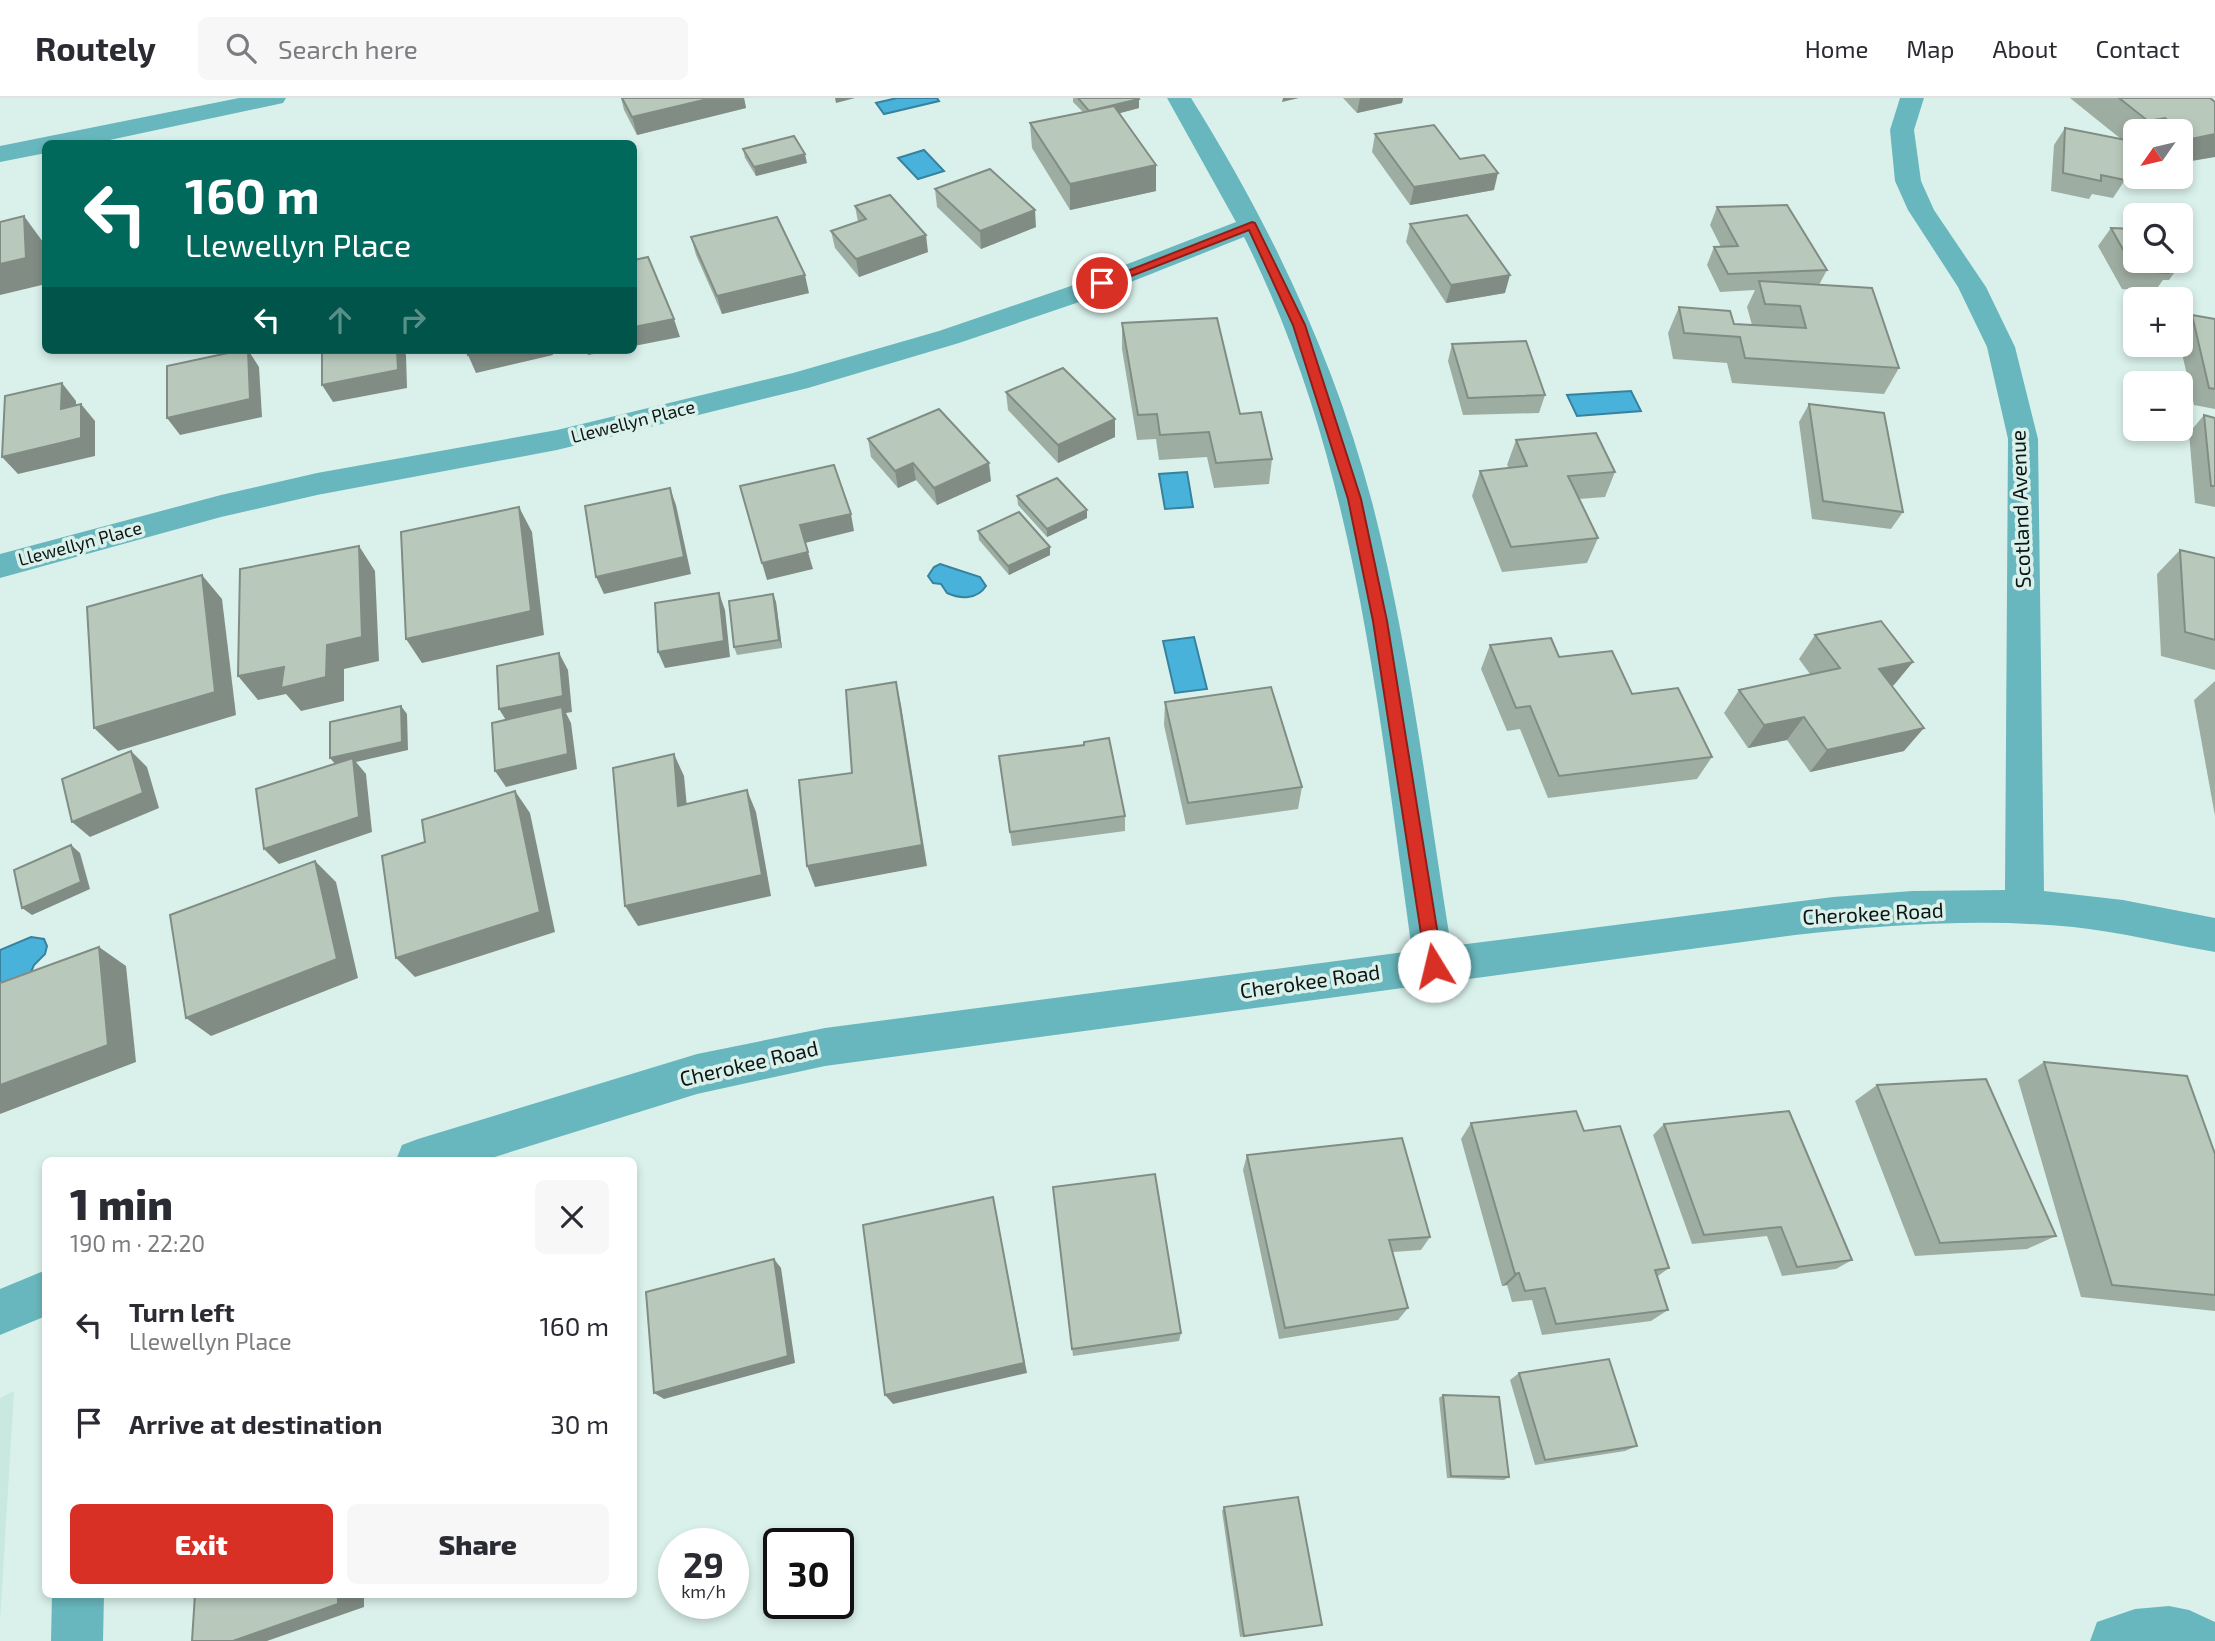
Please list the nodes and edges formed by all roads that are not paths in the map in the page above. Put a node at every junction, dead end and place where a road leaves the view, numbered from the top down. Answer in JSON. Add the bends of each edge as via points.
{"nodes":[{"id":1,"x":274,"y":98,"type":"edge"},
{"id":2,"x":1179,"y":98,"type":"edge"},
{"id":3,"x":1912,"y":98,"type":"edge"},
{"id":4,"x":72,"y":140,"type":"edge"},
{"id":5,"x":42,"y":146,"type":"edge"},
{"id":6,"x":0,"y":154,"type":"edge"},
{"id":7,"x":1252,"y":225,"type":"junction"},
{"id":8,"x":0,"y":566,"type":"edge"},
{"id":9,"x":2025,"y":907,"type":"junction"},
{"id":10,"x":2215,"y":935,"type":"edge"},
{"id":11,"x":1434,"y":966,"type":"junction"},
{"id":12,"x":428,"y":1157,"type":"edge"},
{"id":13,"x":42,"y":1295,"type":"edge"},
{"id":14,"x":0,"y":1312,"type":"edge"},
{"id":15,"x":78,"y":1598,"type":"edge"},
{"id":16,"x":77,"y":1641,"type":"edge"},
{"id":17,"x":2116,"y":1641,"type":"edge"},
{"id":18,"x":2197,"y":1641,"type":"edge"}],
"edges":[{"from":1,"to":4,"type":"street"},
{"from":2,"to":7,"type":"street"},
{"from":3,"to":9,"type":"street","name":"Scotland Avenue","via":[[1902,130],[1908,181],[1972,286],[2001,347],[2023,439]]},
{"from":5,"to":6,"type":"street"},
{"from":7,"to":8,"type":"street","name":"Llewellyn Place","via":[[1078,293],[798,381],[558,440],[221,506]]},
{"from":7,"to":11,"type":"street","via":[[1299,325],[1355,499],[1380,621]]},
{"from":9,"to":10,"type":"street","name":"Cherokee Road","via":[[2109,915]]},
{"from":9,"to":11,"type":"street","name":"Cherokee Road","via":[[1804,917]]},
{"from":11,"to":12,"type":"street","name":"Cherokee Road","via":[[825,1047],[697,1074]]},
{"from":13,"to":14,"type":"street"},
{"from":15,"to":16,"type":"street"},
{"from":17,"to":18,"type":"street","via":[[2136,1633],[2189,1635]]}]}
